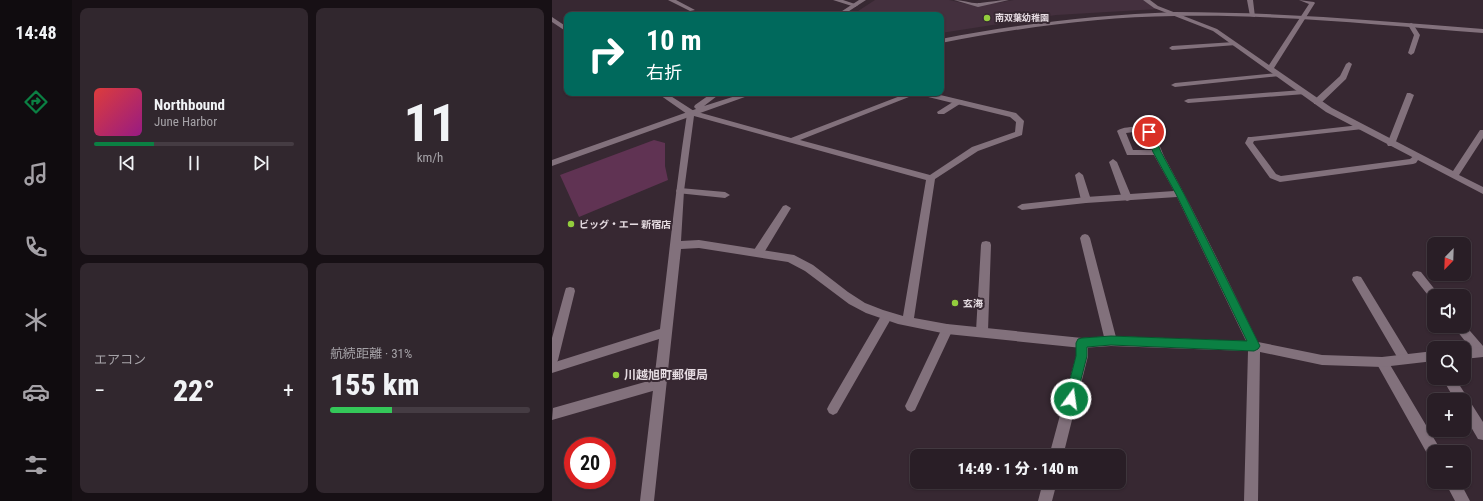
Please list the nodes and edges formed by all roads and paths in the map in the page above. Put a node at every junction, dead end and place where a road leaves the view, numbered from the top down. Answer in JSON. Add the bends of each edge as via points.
{"nodes":[{"id":1,"x":671,"y":0,"type":"edge"},
{"id":2,"x":836,"y":0,"type":"edge"},
{"id":3,"x":863,"y":0,"type":"edge"},
{"id":4,"x":957,"y":0,"type":"edge"},
{"id":5,"x":1006,"y":0,"type":"edge"},
{"id":6,"x":1146,"y":0,"type":"edge"},
{"id":7,"x":1250,"y":0,"type":"edge"},
{"id":8,"x":1302,"y":0,"type":"edge"},
{"id":9,"x":855,"y":5,"type":"junction"},
{"id":10,"x":692,"y":10,"type":"dead end"},
{"id":11,"x":844,"y":12,"type":"edge"},
{"id":12,"x":1175,"y":14,"type":"junction"},
{"id":13,"x":1253,"y":16,"type":"junction"},
{"id":14,"x":1302,"y":18,"type":"junction"},
{"id":15,"x":552,"y":19,"type":"edge"},
{"id":16,"x":1411,"y":25,"type":"junction"},
{"id":17,"x":564,"y":28,"type":"edge"},
{"id":18,"x":1483,"y":30,"type":"edge"},
{"id":19,"x":944,"y":40,"type":"edge"},
{"id":20,"x":1234,"y":44,"type":"junction"},
{"id":21,"x":1172,"y":48,"type":"dead end"},
{"id":22,"x":1411,"y":53,"type":"dead end"},
{"id":23,"x":1349,"y":64,"type":"dead end"},
{"id":24,"x":1270,"y":68,"type":"junction"},
{"id":25,"x":1278,"y":75,"type":"junction"},
{"id":26,"x":1175,"y":85,"type":"dead end"},
{"id":27,"x":1302,"y":92,"type":"junction"},
{"id":28,"x":1410,"y":95,"type":"dead end"},
{"id":29,"x":666,"y":96,"type":"edge"},
{"id":30,"x":713,"y":96,"type":"edge"},
{"id":31,"x":743,"y":96,"type":"edge"},
{"id":32,"x":907,"y":96,"type":"edge"},
{"id":33,"x":935,"y":96,"type":"edge"},
{"id":34,"x":1188,"y":101,"type":"dead end"},
{"id":35,"x":959,"y":102,"type":"junction"},
{"id":36,"x":1317,"y":102,"type":"junction"},
{"id":37,"x":941,"y":112,"type":"dead end"},
{"id":38,"x":691,"y":113,"type":"junction"},
{"id":39,"x":1360,"y":127,"type":"junction"},
{"id":40,"x":1483,"y":132,"type":"edge"},
{"id":41,"x":792,"y":140,"type":"junction"},
{"id":42,"x":1392,"y":144,"type":"junction"},
{"id":43,"x":1157,"y":152,"type":"dead end"},
{"id":44,"x":1416,"y":157,"type":"junction"},
{"id":45,"x":1113,"y":162,"type":"dead end"},
{"id":46,"x":552,"y":163,"type":"edge"},
{"id":47,"x":1079,"y":175,"type":"dead end"},
{"id":48,"x":1454,"y":176,"type":"junction"},
{"id":49,"x":931,"y":178,"type":"junction"},
{"id":50,"x":680,"y":191,"type":"junction"},
{"id":51,"x":1483,"y":191,"type":"edge"},
{"id":52,"x":1180,"y":194,"type":"junction"},
{"id":53,"x":724,"y":195,"type":"dead end"},
{"id":54,"x":1127,"y":198,"type":"junction"},
{"id":55,"x":1086,"y":200,"type":"junction"},
{"id":56,"x":1022,"y":207,"type":"dead end"},
{"id":57,"x":786,"y":208,"type":"dead end"},
{"id":58,"x":1085,"y":238,"type":"dead end"},
{"id":59,"x":676,"y":245,"type":"junction"},
{"id":60,"x":986,"y":245,"type":"dead end"},
{"id":61,"x":758,"y":253,"type":"junction"},
{"id":62,"x":1417,"y":275,"type":"dead end"},
{"id":63,"x":1357,"y":280,"type":"dead end"},
{"id":64,"x":1429,"y":289,"type":"edge"},
{"id":65,"x":570,"y":291,"type":"dead end"},
{"id":66,"x":886,"y":317,"type":"junction"},
{"id":67,"x":908,"y":322,"type":"junction"},
{"id":68,"x":947,"y":329,"type":"junction"},
{"id":69,"x":665,"y":332,"type":"junction"},
{"id":70,"x":982,"y":332,"type":"junction"},
{"id":71,"x":1465,"y":333,"type":"edge"},
{"id":72,"x":1111,"y":341,"type":"junction"},
{"id":73,"x":1082,"y":343,"type":"junction"},
{"id":74,"x":1254,"y":346,"type":"junction"},
{"id":75,"x":1482,"y":352,"type":"edge"},
{"id":76,"x":1471,"y":353,"type":"edge"},
{"id":77,"x":1427,"y":356,"type":"edge"},
{"id":78,"x":1404,"y":358,"type":"junction"},
{"id":79,"x":552,"y":360,"type":"edge"},
{"id":80,"x":1382,"y":362,"type":"junction"},
{"id":81,"x":552,"y":368,"type":"edge"},
{"id":82,"x":659,"y":384,"type":"junction"},
{"id":83,"x":911,"y":406,"type":"dead end"},
{"id":84,"x":833,"y":409,"type":"dead end"},
{"id":85,"x":553,"y":414,"type":"edge"},
{"id":86,"x":1471,"y":415,"type":"edge"},
{"id":87,"x":1483,"y":434,"type":"edge"},
{"id":88,"x":1430,"y":445,"type":"edge"},
{"id":89,"x":1058,"y":449,"type":"edge"},
{"id":90,"x":1048,"y":489,"type":"edge"},
{"id":91,"x":1456,"y":489,"type":"edge"},
{"id":92,"x":647,"y":501,"type":"edge"},
{"id":93,"x":1045,"y":501,"type":"edge"},
{"id":94,"x":1251,"y":501,"type":"edge"},
{"id":95,"x":1463,"y":501,"type":"edge"}],
"edges":[{"from":1,"to":10,"type":"street"},
{"from":2,"to":9,"type":"street"},
{"from":3,"to":9,"type":"street"},
{"from":4,"to":5,"type":"street","via":[[978,5]]},
{"from":6,"to":12,"type":"street"},
{"from":7,"to":13,"type":"street"},
{"from":8,"to":14,"type":"street","via":[[1312,3]]},
{"from":9,"to":11,"type":"street"},
{"from":12,"to":13,"type":"street"},
{"from":12,"to":19,"type":"street","via":[[1067,22]]},
{"from":12,"to":20,"type":"street","via":[[1215,30]]},
{"from":13,"to":14,"type":"street"},
{"from":14,"to":16,"type":"street"},
{"from":14,"to":24,"type":"street"},
{"from":15,"to":17,"type":"street"},
{"from":16,"to":18,"type":"street"},
{"from":16,"to":22,"type":"street","via":[[1417,35]]},
{"from":20,"to":21,"type":"street"},
{"from":20,"to":24,"type":"street"},
{"from":23,"to":36,"type":"street","via":[[1344,77]]},
{"from":24,"to":25,"type":"street"},
{"from":25,"to":26,"type":"street"},
{"from":25,"to":27,"type":"street"},
{"from":27,"to":34,"type":"street"},
{"from":27,"to":36,"type":"street"},
{"from":28,"to":42,"type":"street"},
{"from":29,"to":38,"type":"street"},
{"from":30,"to":38,"type":"street"},
{"from":31,"to":38,"type":"street"},
{"from":32,"to":41,"type":"street"},
{"from":33,"to":35,"type":"street"},
{"from":35,"to":37,"type":"street"},
{"from":35,"to":49,"type":"street","via":[[1013,115],[1020,121],[1019,134],[975,149]]},
{"from":36,"to":39,"type":"street"},
{"from":38,"to":41,"type":"street"},
{"from":38,"to":46,"type":"street"},
{"from":38,"to":50,"type":"street"},
{"from":39,"to":42,"type":"street"},
{"from":39,"to":44,"type":"street","via":[[1251,139],[1249,143],[1272,176],[1280,179],[1413,161]]},
{"from":40,"to":48,"type":"street"},
{"from":41,"to":49,"type":"street"},
{"from":42,"to":44,"type":"street"},
{"from":43,"to":52,"type":"street"},
{"from":44,"to":48,"type":"street"},
{"from":45,"to":54,"type":"street"},
{"from":47,"to":55,"type":"street"},
{"from":48,"to":51,"type":"street"},
{"from":49,"to":67,"type":"street"},
{"from":50,"to":53,"type":"street"},
{"from":50,"to":59,"type":"street"},
{"from":52,"to":54,"type":"street"},
{"from":52,"to":74,"type":"street"},
{"from":54,"to":55,"type":"street"},
{"from":55,"to":56,"type":"street"},
{"from":57,"to":61,"type":"street"},
{"from":58,"to":72,"type":"street"},
{"from":59,"to":61,"type":"street","via":[[699,244]]},
{"from":59,"to":69,"type":"street"},
{"from":60,"to":70,"type":"street"},
{"from":61,"to":66,"type":"street","via":[[790,258],[804,264],[864,308]]},
{"from":62,"to":64,"type":"street"},
{"from":63,"to":78,"type":"street"},
{"from":65,"to":79,"type":"street"},
{"from":66,"to":67,"type":"street"},
{"from":66,"to":84,"type":"street"},
{"from":67,"to":68,"type":"street"},
{"from":68,"to":70,"type":"street"},
{"from":68,"to":83,"type":"street"},
{"from":69,"to":81,"type":"street"},
{"from":69,"to":82,"type":"street"},
{"from":70,"to":73,"type":"street"},
{"from":71,"to":75,"type":"street"},
{"from":72,"to":73,"type":"street"},
{"from":72,"to":74,"type":"street"},
{"from":73,"to":89,"type":"street","via":[[1082,356]]},
{"from":74,"to":80,"type":"street","via":[[1322,360]]},
{"from":74,"to":94,"type":"street"},
{"from":75,"to":76,"type":"street"},
{"from":77,"to":78,"type":"street"},
{"from":78,"to":80,"type":"street"},
{"from":80,"to":88,"type":"street"},
{"from":82,"to":85,"type":"street"},
{"from":82,"to":92,"type":"street"},
{"from":86,"to":87,"type":"street"},
{"from":90,"to":93,"type":"street"},
{"from":91,"to":95,"type":"street"}]}
